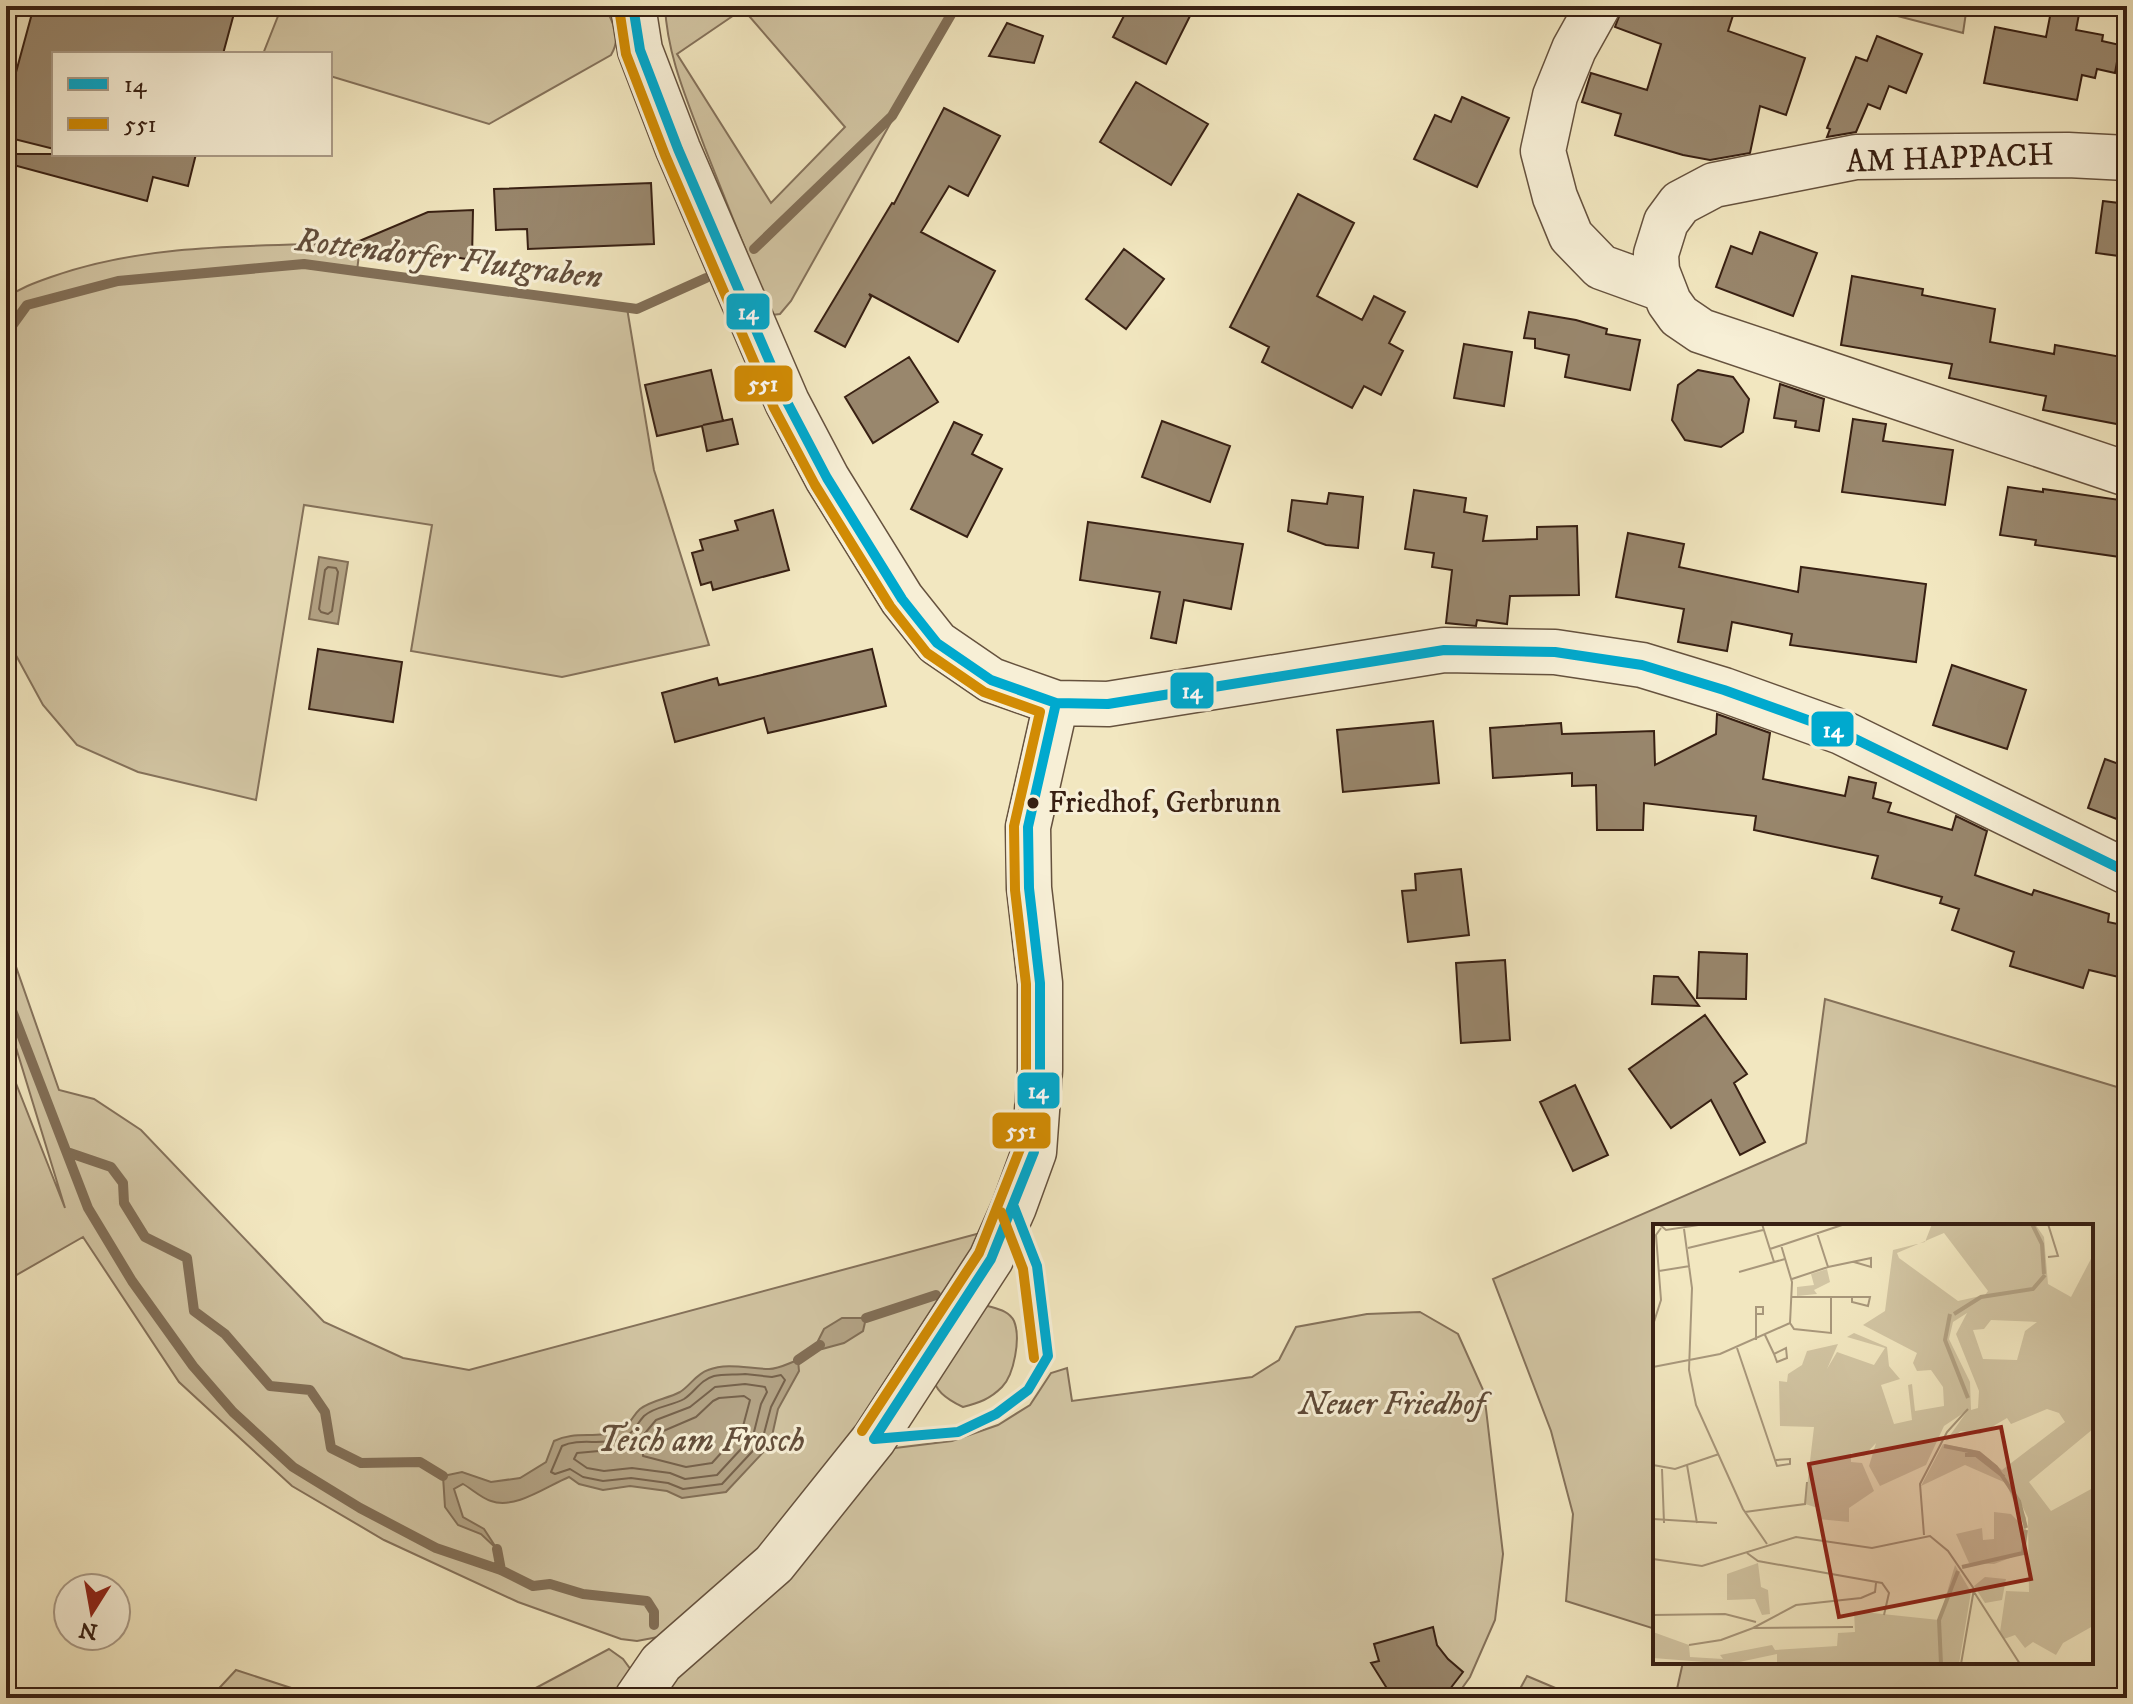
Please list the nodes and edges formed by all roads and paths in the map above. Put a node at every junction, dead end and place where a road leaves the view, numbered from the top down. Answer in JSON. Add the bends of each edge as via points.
{"nodes":[{"id":1,"x":1598,"y":6,"type":"edge"},
{"id":2,"x":635,"y":23,"type":"edge"},
{"id":3,"x":2127,"y":158,"type":"edge"},
{"id":4,"x":1662,"y":289,"type":"junction"},
{"id":5,"x":2127,"y":474,"type":"edge"},
{"id":6,"x":1056,"y":703,"type":"junction"},
{"id":7,"x":2127,"y":872,"type":"edge"},
{"id":8,"x":652,"y":1676,"type":"edge"}],
"edges":[{"from":1,"to":4,"type":"street","via":[[1555,96],[1543,151],[1571,236],[1601,267]]},
{"from":2,"to":6,"type":"street","via":[[678,149],[793,415],[827,478],[902,599],[937,643],[991,680]]},
{"from":3,"to":4,"type":"street","name":"AM HAPPACH","via":[[1856,157],[1714,185],[1680,203],[1666,222],[1656,254]]},
{"from":4,"to":5,"type":"street","via":[[1679,316],[1701,331]]},
{"from":6,"to":7,"type":"street","via":[[1108,704],[1444,650],[1555,652],[1642,665],[1841,732]]},
{"from":6,"to":8,"type":"street","via":[[1028,827],[1040,983],[1040,1070],[1034,1152],[1014,1207],[991,1259],[874,1439],[774,1564]]}]}
